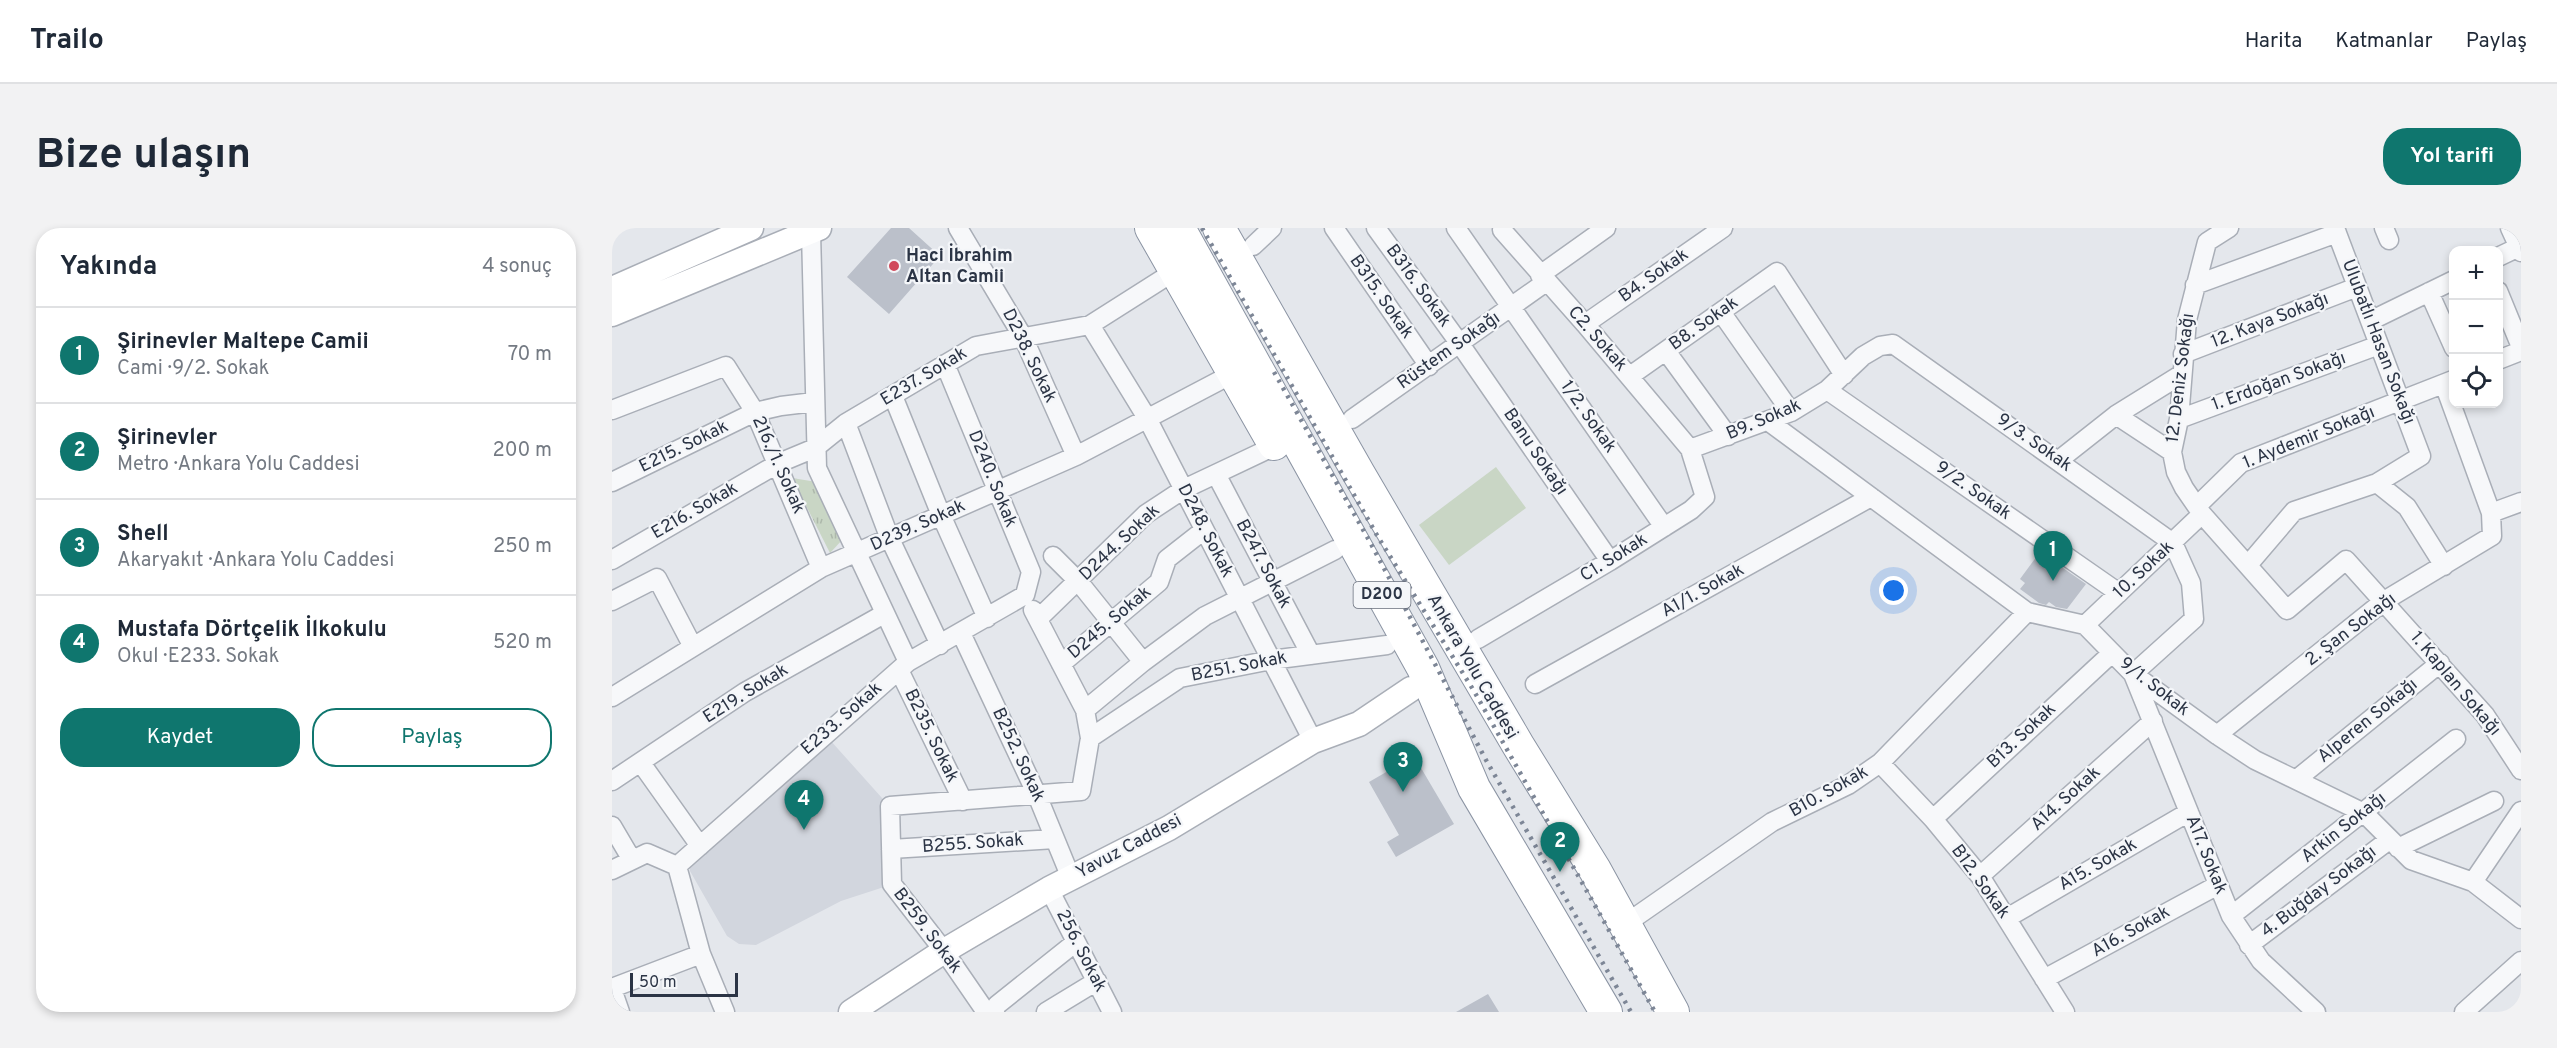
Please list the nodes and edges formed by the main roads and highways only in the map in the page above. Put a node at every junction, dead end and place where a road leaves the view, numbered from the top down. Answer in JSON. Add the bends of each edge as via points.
{"nodes":[{"id":1,"x":751,"y":228,"type":"edge"},
{"id":2,"x":1151,"y":228,"type":"edge"},
{"id":3,"x":1179,"y":228,"type":"edge"},
{"id":4,"x":1219,"y":228,"type":"edge"},
{"id":5,"x":815,"y":230,"type":"edge"},
{"id":6,"x":1256,"y":234,"type":"edge"},
{"id":7,"x":612,"y":289,"type":"edge"},
{"id":8,"x":612,"y":314,"type":"edge"},
{"id":9,"x":1411,"y":689,"type":"junction"},
{"id":10,"x":1474,"y":788,"type":"junction"},
{"id":11,"x":1589,"y":860,"type":"junction"},
{"id":12,"x":1578,"y":964,"type":"junction"},
{"id":13,"x":851,"y":1012,"type":"edge"},
{"id":14,"x":1595,"y":1012,"type":"edge"},
{"id":15,"x":1606,"y":1012,"type":"edge"},
{"id":16,"x":1672,"y":1012,"type":"edge"},
{"id":17,"x":1690,"y":1012,"type":"edge"}],
"edges":[{"from":1,"to":7,"type":"main road"},
{"from":2,"to":9,"type":"highway"},
{"from":3,"to":10,"type":"highway","number":"D200","via":[[1423,668]]},
{"from":4,"to":11,"type":"highway","name":"Ankara Yolu Caddesi","number":"D200","via":[[1518,746]]},
{"from":5,"to":8,"type":"main road"},
{"from":6,"to":11,"type":"highway","via":[[1352,418],[1548,760]]},
{"from":9,"to":10,"type":"highway"},
{"from":9,"to":13,"type":"main road","name":"Yavuz Caddesi","via":[[1359,724],[1313,741],[1169,828],[1049,889]]},
{"from":10,"to":12,"type":"highway","number":"D200"},
{"from":11,"to":16,"type":"highway","name":"Ankara Yolu Caddesi","number":"D200"},
{"from":11,"to":17,"type":"highway","via":[[1634,918]]},
{"from":12,"to":14,"type":"highway"},
{"from":12,"to":15,"type":"highway","number":"D200"}]}
